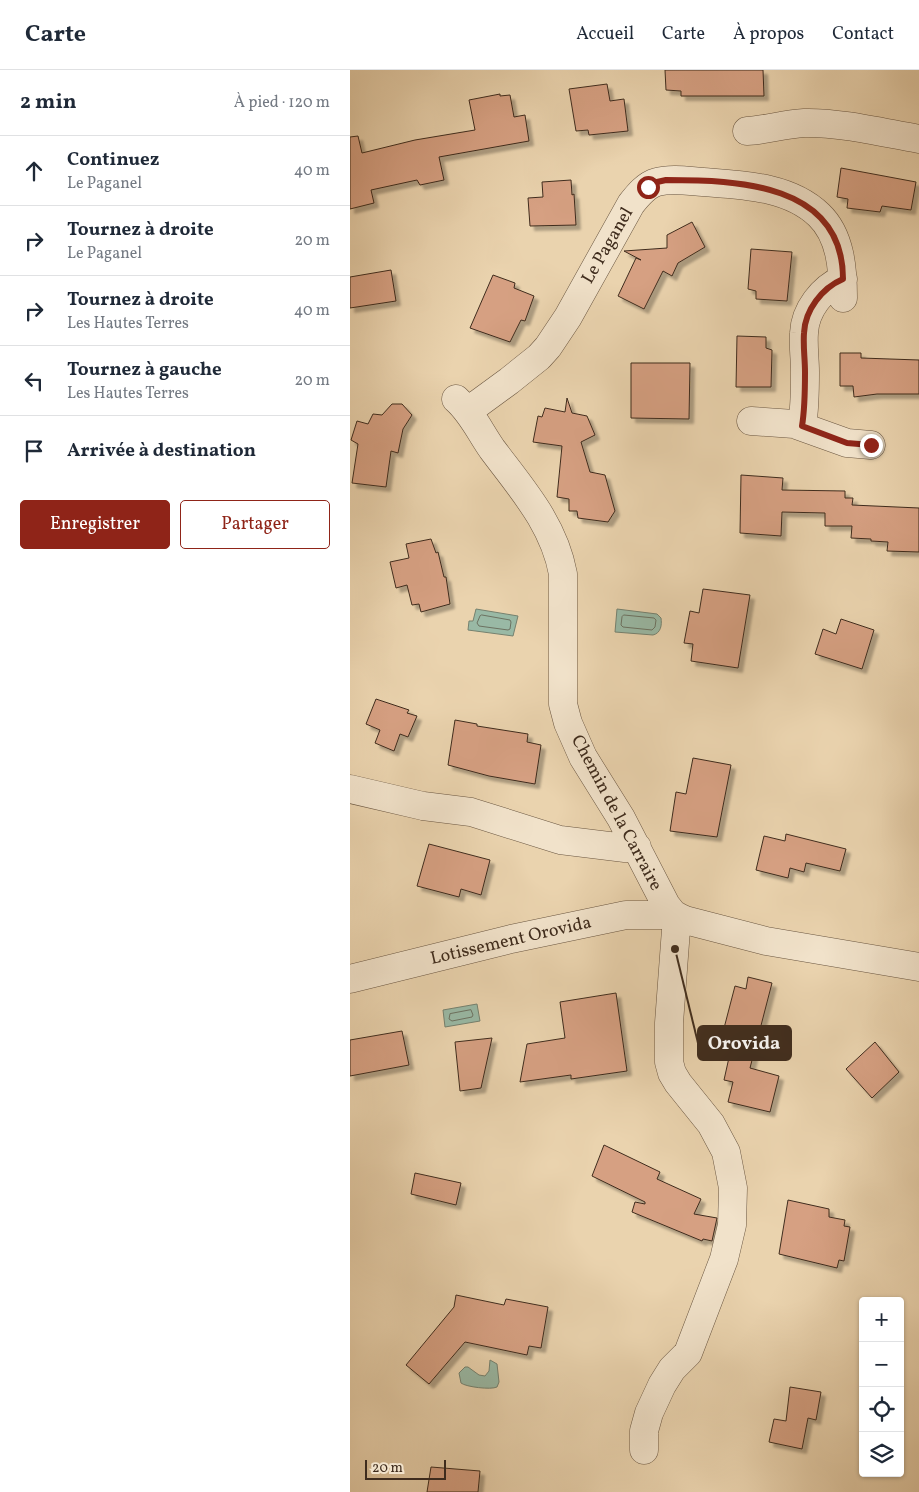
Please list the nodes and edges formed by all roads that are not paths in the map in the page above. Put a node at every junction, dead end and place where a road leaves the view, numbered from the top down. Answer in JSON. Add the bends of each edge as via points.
{"nodes":[{"id":1,"x":747,"y":131,"type":"dead end"},
{"id":2,"x":919,"y":139,"type":"edge"},
{"id":3,"x":462,"y":405,"type":"joint"},
{"id":4,"x":751,"y":421,"type":"dead end"},
{"id":5,"x":802,"y":426,"type":"junction"},
{"id":6,"x":871,"y":445,"type":"dead end"},
{"id":7,"x":350,"y":788,"type":"edge"},
{"id":8,"x":637,"y":848,"type":"junction"},
{"id":9,"x":676,"y":916,"type":"junction"},
{"id":10,"x":919,"y":968,"type":"edge"},
{"id":11,"x":350,"y":979,"type":"edge"},
{"id":12,"x":644,"y":1450,"type":"dead end"}],
"edges":[{"from":1,"to":2,"type":"street","via":[[806,123]]},
{"from":3,"to":5,"type":"street","name":"Le Paganel","via":[[509,381],[548,347],[640,193],[657,182],[687,180],[772,191],[798,201],[820,215],[831,232],[840,256],[843,288],[830,286],[807,317]]},
{"from":3,"to":8,"type":"street","name":"Chemin de la Carraire","via":[[540,513],[555,545],[562,574],[563,695],[568,723],[583,757]]},
{"from":4,"to":5,"type":"street"},
{"from":5,"to":6,"type":"street","via":[[847,443]]},
{"from":7,"to":8,"type":"street","via":[[422,806],[471,812],[560,840]]},
{"from":8,"to":9,"type":"street","name":"Chemin de la Carraire","via":[[661,897]]},
{"from":9,"to":10,"type":"street","via":[[766,941]]},
{"from":9,"to":11,"type":"street","name":"Lotissement Orovida","via":[[626,915],[511,939]]},
{"from":9,"to":12,"type":"street","via":[[669,1062],[678,1083],[711,1124],[726,1152],[733,1188],[732,1226],[724,1259],[688,1353],[672,1369],[649,1413],[644,1431]]}]}
